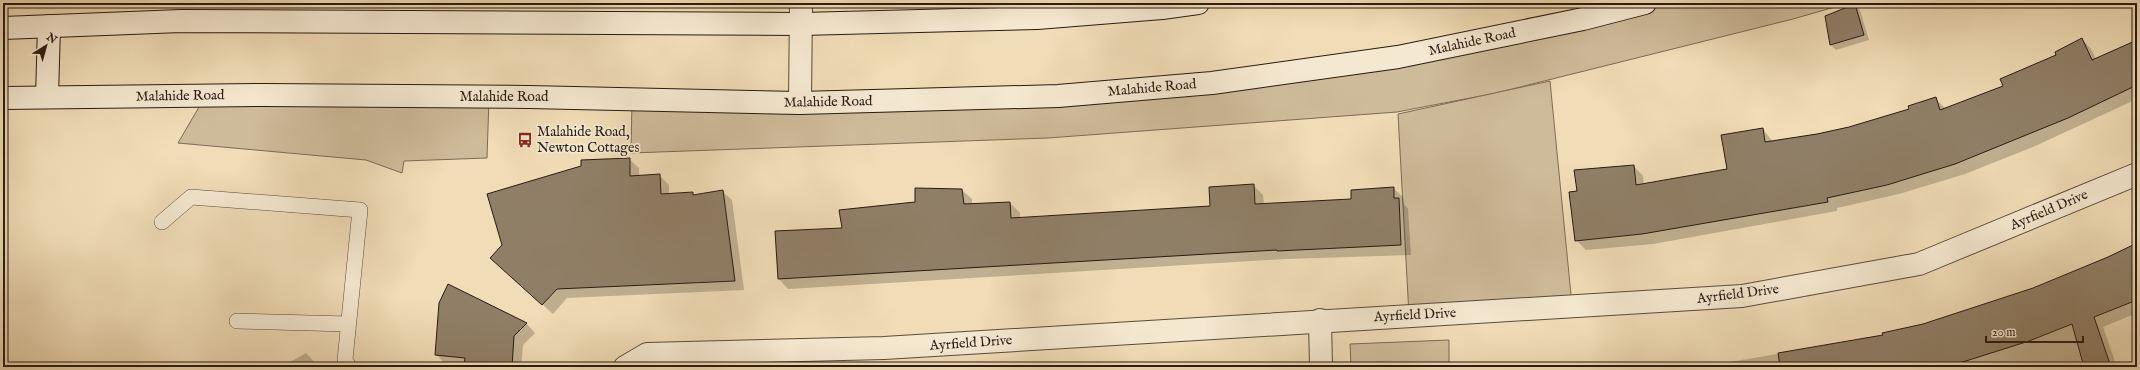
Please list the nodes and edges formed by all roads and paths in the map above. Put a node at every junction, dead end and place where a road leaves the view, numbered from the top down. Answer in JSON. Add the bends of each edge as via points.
{"nodes":[{"id":1,"x":801,"y":3,"type":"edge"},
{"id":2,"x":1198,"y":3,"type":"edge"},
{"id":3,"x":1645,"y":3,"type":"edge"},
{"id":4,"x":801,"y":24,"type":"junction"},
{"id":5,"x":49,"y":26,"type":"junction"},
{"id":6,"x":3,"y":28,"type":"edge"},
{"id":7,"x":47,"y":97,"type":"junction"},
{"id":8,"x":3,"y":98,"type":"edge"},
{"id":9,"x":800,"y":103,"type":"junction"},
{"id":10,"x":2137,"y":174,"type":"edge"},
{"id":11,"x":162,"y":222,"type":"dead end"},
{"id":12,"x":1320,"y":320,"type":"junction"},
{"id":13,"x":237,"y":321,"type":"dead end"},
{"id":14,"x":348,"y":324,"type":"junction"},
{"id":15,"x":349,"y":367,"type":"edge"},
{"id":16,"x":625,"y":367,"type":"edge"},
{"id":17,"x":1321,"y":367,"type":"edge"}],
"edges":[{"from":1,"to":4,"type":"main road"},
{"from":2,"to":4,"type":"main road","via":[[1037,18]]},
{"from":3,"to":9,"type":"main road","name":"Malahide Road","via":[[1582,20],[1398,57],[1212,83],[1058,96]]},
{"from":4,"to":5,"type":"main road","via":[[181,21]]},
{"from":4,"to":9,"type":"main road"},
{"from":5,"to":6,"type":"main road"},
{"from":5,"to":7,"type":"main road"},
{"from":7,"to":8,"type":"main road","name":"Malahide Road"},
{"from":7,"to":9,"type":"main road","name":"Malahide Road","via":[[529,97]]},
{"from":10,"to":12,"type":"main road","name":"Ayrfield Drive","via":[[1920,264],[1742,296]]},
{"from":11,"to":14,"type":"lane","via":[[190,197],[360,210]]},
{"from":12,"to":16,"type":"main road","name":"Ayrfield Drive","via":[[884,348],[647,354]]},
{"from":12,"to":17,"type":"main road"},
{"from":13,"to":14,"type":"lane"},
{"from":14,"to":15,"type":"lane","via":[[345,360]]}]}
